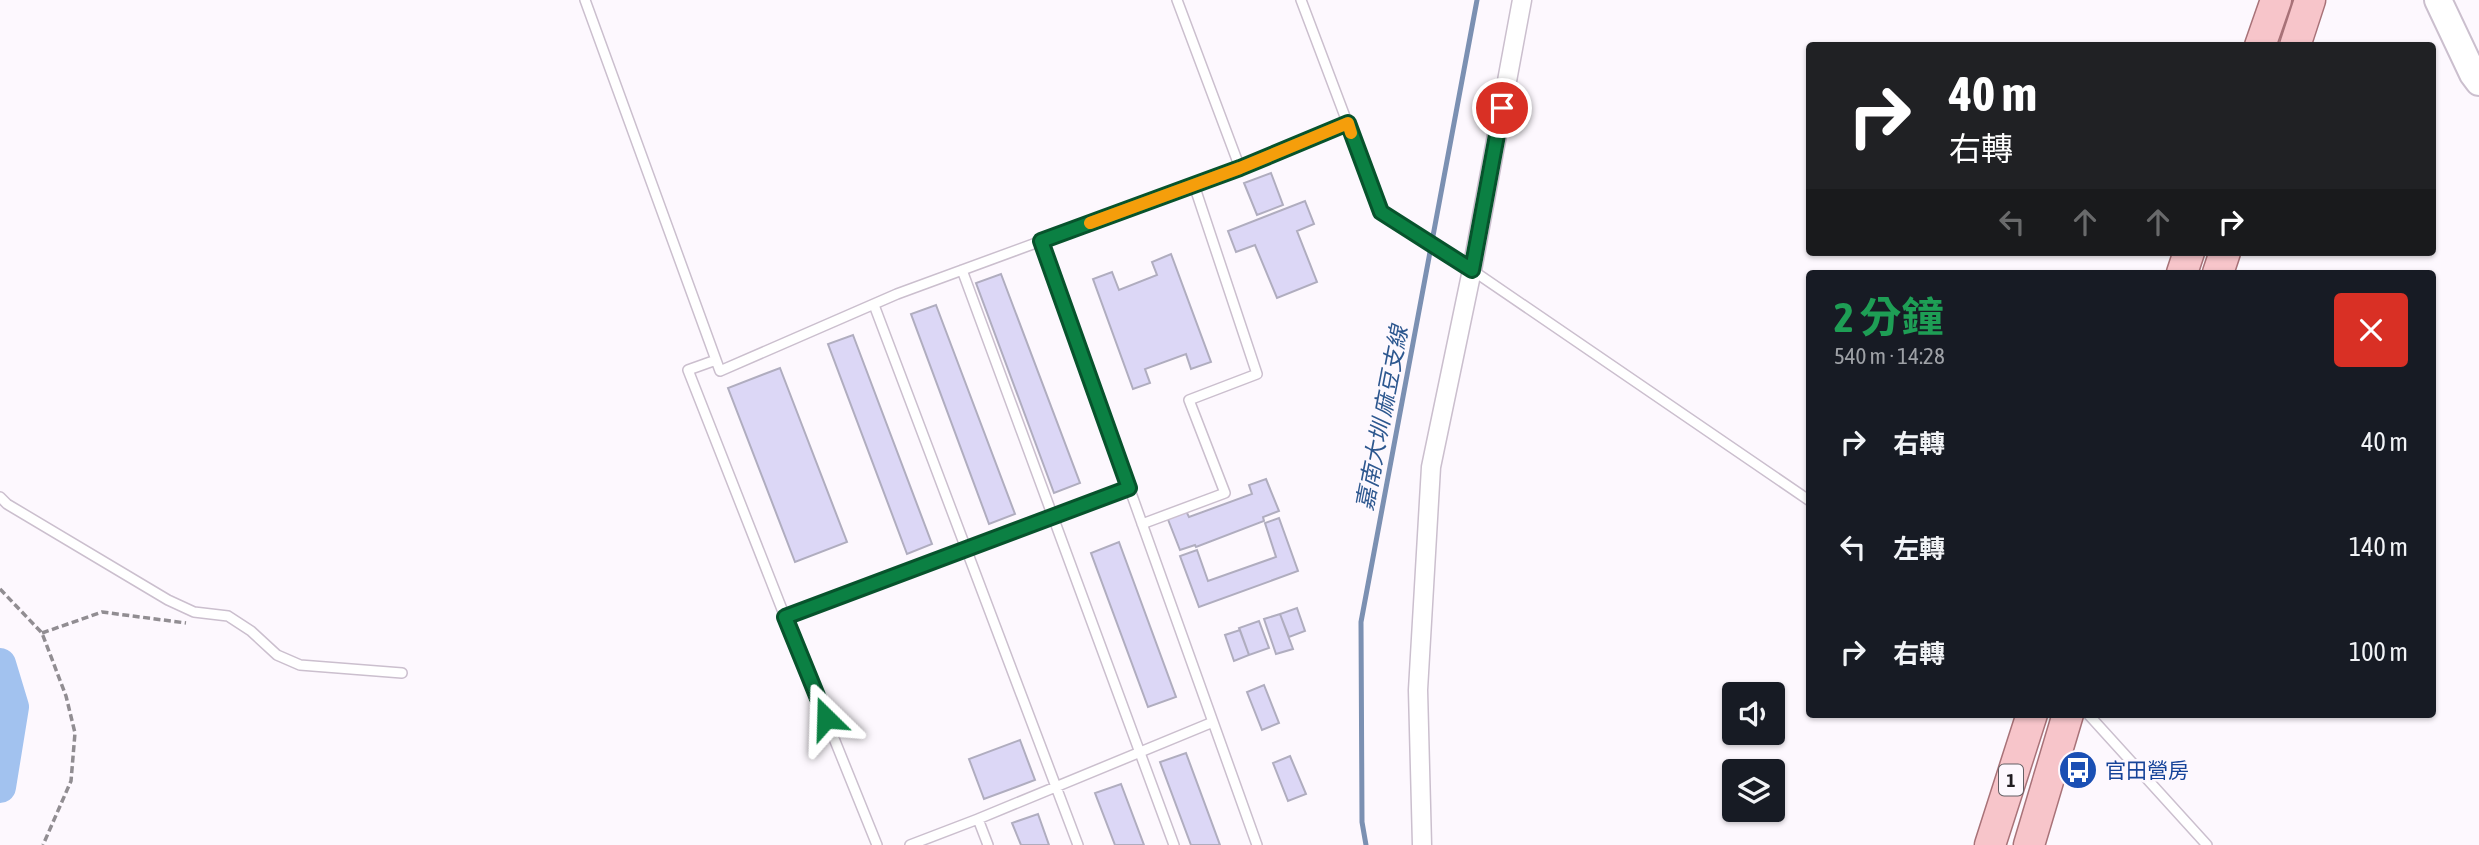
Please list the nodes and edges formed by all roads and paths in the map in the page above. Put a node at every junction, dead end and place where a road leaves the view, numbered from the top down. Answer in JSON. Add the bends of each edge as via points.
{"nodes":[{"id":1,"x":585,"y":0,"type":"edge"},
{"id":2,"x":1177,"y":0,"type":"edge"},
{"id":3,"x":1301,"y":0,"type":"edge"},
{"id":4,"x":1521,"y":0,"type":"edge"},
{"id":5,"x":2276,"y":0,"type":"edge"},
{"id":6,"x":2310,"y":0,"type":"edge"},
{"id":7,"x":2438,"y":0,"type":"edge"},
{"id":8,"x":2261,"y":42,"type":"edge"},
{"id":9,"x":2296,"y":42,"type":"edge"},
{"id":10,"x":2479,"y":82,"type":"edge"},
{"id":11,"x":1348,"y":123,"type":"junction"},
{"id":12,"x":1240,"y":168,"type":"junction"},
{"id":13,"x":1194,"y":185,"type":"junction"},
{"id":14,"x":1041,"y":241,"type":"junction"},
{"id":15,"x":962,"y":270,"type":"junction"},
{"id":16,"x":1472,"y":270,"type":"junction"},
{"id":17,"x":874,"y":304,"type":"junction"},
{"id":18,"x":716,"y":360,"type":"junction"},
{"id":19,"x":1129,"y":488,"type":"junction"},
{"id":20,"x":0,"y":497,"type":"edge"},
{"id":21,"x":1806,"y":498,"type":"edge"},
{"id":22,"x":1052,"y":518,"type":"junction"},
{"id":23,"x":1142,"y":524,"type":"junction"},
{"id":24,"x":965,"y":550,"type":"junction"},
{"id":25,"x":0,"y":589,"type":"edge"},
{"id":26,"x":785,"y":617,"type":"junction"},
{"id":27,"x":192,"y":624,"type":"dead end"},
{"id":28,"x":41,"y":633,"type":"junction"},
{"id":29,"x":402,"y":673,"type":"dead end"},
{"id":30,"x":2031,"y":718,"type":"edge"},
{"id":31,"x":2067,"y":718,"type":"edge"},
{"id":32,"x":2092,"y":718,"type":"edge"},
{"id":33,"x":1213,"y":722,"type":"junction"},
{"id":34,"x":1139,"y":753,"type":"junction"},
{"id":35,"x":1056,"y":787,"type":"junction"},
{"id":36,"x":978,"y":819,"type":"junction"},
{"id":37,"x":43,"y":845,"type":"edge"},
{"id":38,"x":877,"y":845,"type":"edge"},
{"id":39,"x":910,"y":845,"type":"edge"},
{"id":40,"x":988,"y":845,"type":"edge"},
{"id":41,"x":1078,"y":845,"type":"edge"},
{"id":42,"x":1174,"y":845,"type":"edge"},
{"id":43,"x":1256,"y":845,"type":"edge"},
{"id":44,"x":1422,"y":845,"type":"edge"},
{"id":45,"x":1990,"y":845,"type":"edge"},
{"id":46,"x":2029,"y":845,"type":"edge"},
{"id":47,"x":2207,"y":845,"type":"edge"}],
"edges":[{"from":1,"to":18,"type":"lane"},
{"from":2,"to":12,"type":"lane"},
{"from":3,"to":11,"type":"lane"},
{"from":4,"to":16,"type":"street"},
{"from":5,"to":8,"type":"main road"},
{"from":6,"to":9,"type":"main road"},
{"from":7,"to":10,"type":"street"},
{"from":11,"to":12,"type":"lane"},
{"from":11,"to":16,"type":"lane","via":[[1381,212]]},
{"from":12,"to":13,"type":"lane"},
{"from":13,"to":14,"type":"lane"},
{"from":13,"to":23,"type":"lane","via":[[1257,374],[1189,400],[1225,493]]},
{"from":14,"to":15,"type":"lane"},
{"from":14,"to":19,"type":"lane"},
{"from":15,"to":17,"type":"lane"},
{"from":15,"to":22,"type":"lane"},
{"from":16,"to":21,"type":"lane"},
{"from":16,"to":44,"type":"street","via":[[1431,467],[1418,690]]},
{"from":17,"to":18,"type":"lane","via":[[720,371]]},
{"from":17,"to":24,"type":"lane"},
{"from":18,"to":26,"type":"lane","via":[[688,370]]},
{"from":19,"to":22,"type":"lane"},
{"from":19,"to":23,"type":"lane"},
{"from":20,"to":29,"type":"lane","via":[[168,600],[194,612],[228,616],[277,655],[300,665]]},
{"from":22,"to":24,"type":"lane"},
{"from":22,"to":34,"type":"lane"},
{"from":23,"to":33,"type":"lane"},
{"from":24,"to":26,"type":"lane"},
{"from":24,"to":35,"type":"lane"},
{"from":25,"to":28,"type":"path"},
{"from":26,"to":38,"type":"lane"},
{"from":27,"to":28,"type":"path","via":[[102,612]]},
{"from":28,"to":37,"type":"path","via":[[75,733],[71,781]]},
{"from":30,"to":45,"type":"main road","number":"1"},
{"from":31,"to":46,"type":"main road","number":"1"},
{"from":32,"to":47,"type":"lane"},
{"from":33,"to":34,"type":"lane"},
{"from":33,"to":43,"type":"lane"},
{"from":34,"to":35,"type":"lane"},
{"from":34,"to":42,"type":"lane"},
{"from":35,"to":36,"type":"lane"},
{"from":35,"to":41,"type":"lane"},
{"from":36,"to":39,"type":"lane"},
{"from":36,"to":40,"type":"lane"}]}
